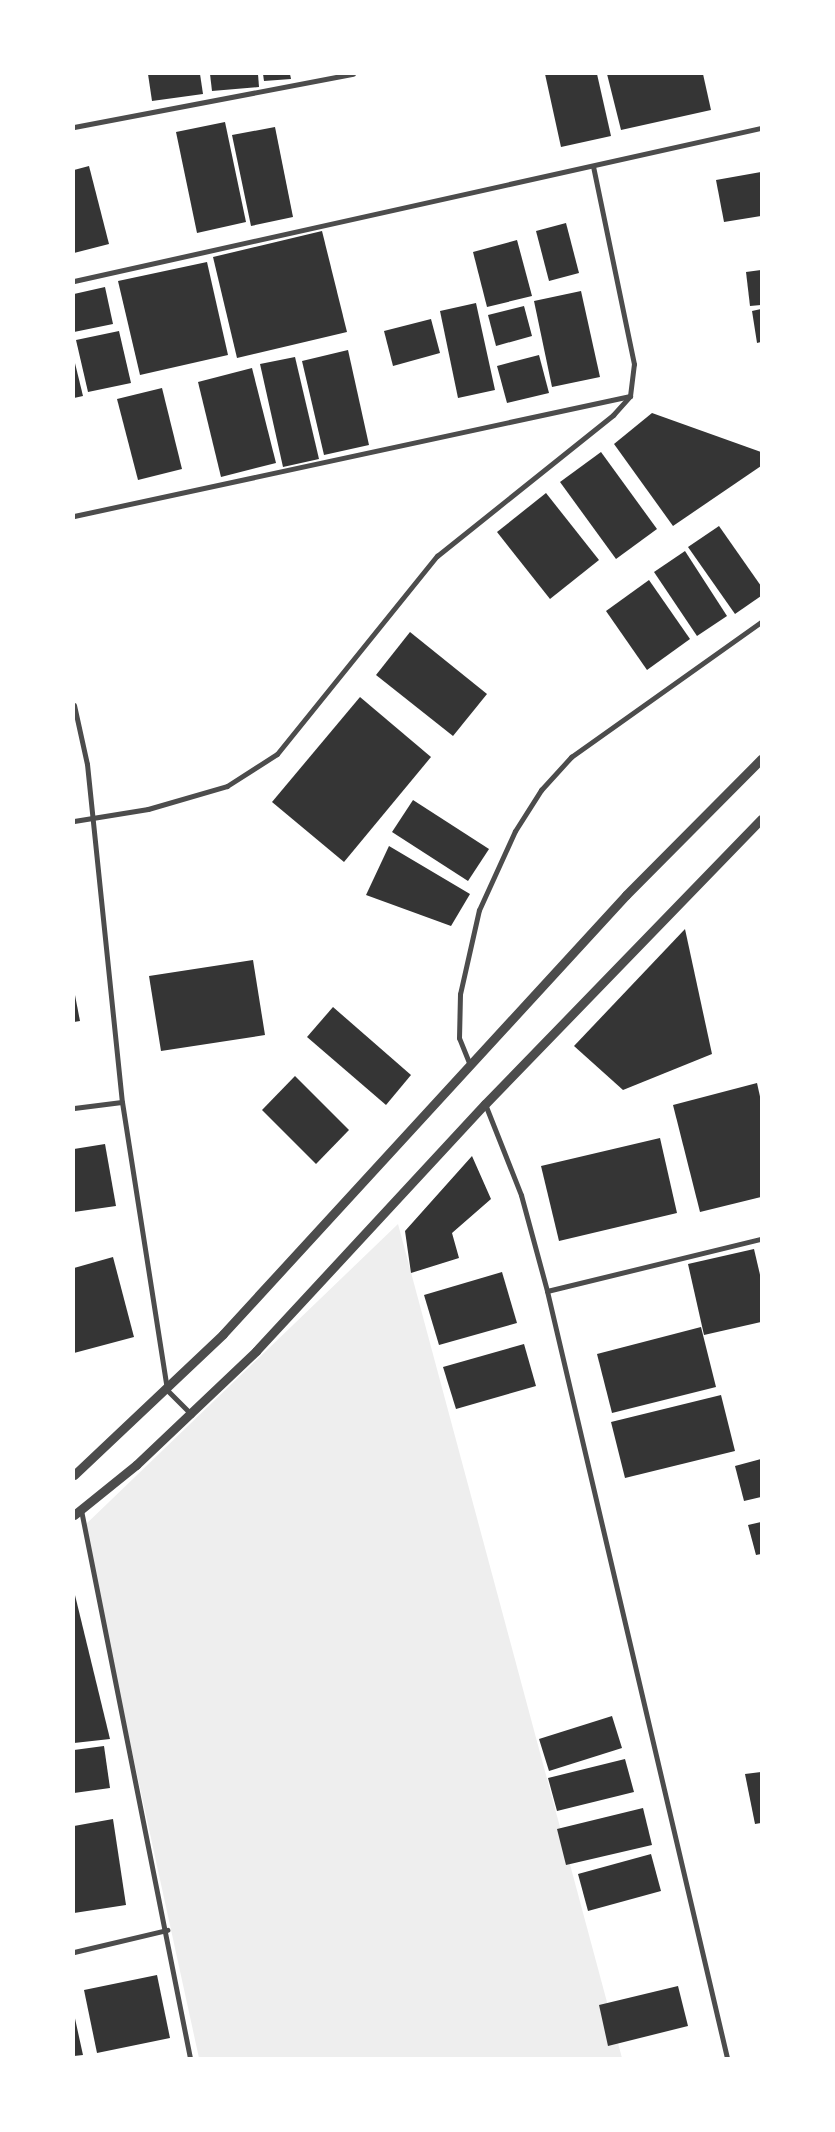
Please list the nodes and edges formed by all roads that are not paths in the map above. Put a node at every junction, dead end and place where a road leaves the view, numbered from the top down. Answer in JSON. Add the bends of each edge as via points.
{"nodes":[{"id":1,"x":353,"y":74,"type":"edge"},
{"id":2,"x":74,"y":127,"type":"edge"},
{"id":3,"x":761,"y":128,"type":"edge"},
{"id":4,"x":593,"y":166,"type":"junction"},
{"id":5,"x":74,"y":281,"type":"edge"},
{"id":6,"x":630,"y":396,"type":"junction"},
{"id":7,"x":74,"y":516,"type":"edge"},
{"id":8,"x":761,"y":622,"type":"edge"},
{"id":9,"x":74,"y":705,"type":"edge"},
{"id":10,"x":761,"y":759,"type":"edge"},
{"id":11,"x":92,"y":817,"type":"junction"},
{"id":12,"x":761,"y":819,"type":"edge"},
{"id":13,"x":74,"y":820,"type":"edge"},
{"id":14,"x":470,"y":1066,"type":"junction"},
{"id":15,"x":122,"y":1102,"type":"junction"},
{"id":16,"x":485,"y":1104,"type":"junction"},
{"id":17,"x":74,"y":1108,"type":"edge"},
{"id":18,"x":761,"y":1239,"type":"edge"},
{"id":19,"x":547,"y":1291,"type":"junction"},
{"id":20,"x":167,"y":1390,"type":"junction"},
{"id":21,"x":192,"y":1415,"type":"junction"},
{"id":22,"x":74,"y":1475,"type":"edge"},
{"id":23,"x":78,"y":1512,"type":"edge"},
{"id":24,"x":167,"y":1930,"type":"junction"},
{"id":25,"x":74,"y":1952,"type":"edge"},
{"id":26,"x":190,"y":2058,"type":"edge"},
{"id":27,"x":727,"y":2058,"type":"edge"}],
"edges":[{"from":1,"to":2,"type":"street"},
{"from":3,"to":4,"type":"street"},
{"from":4,"to":5,"type":"street"},
{"from":4,"to":6,"type":"street","via":[[634,364]]},
{"from":6,"to":7,"type":"street"},
{"from":6,"to":11,"type":"street","via":[[613,415],[437,556],[277,754],[227,786],[148,809]]},
{"from":8,"to":14,"type":"street","via":[[571,757],[541,790],[515,831],[478,910],[460,994],[459,1038]]},
{"from":9,"to":11,"type":"street","via":[[87,764]]},
{"from":10,"to":14,"type":"street","via":[[626,895]]},
{"from":11,"to":13,"type":"street"},
{"from":11,"to":15,"type":"street"},
{"from":12,"to":16,"type":"street"},
{"from":14,"to":20,"type":"street","via":[[223,1334]]},
{"from":15,"to":17,"type":"street"},
{"from":15,"to":20,"type":"street"},
{"from":16,"to":19,"type":"street","via":[[521,1195]]},
{"from":16,"to":21,"type":"street","via":[[256,1351]]},
{"from":18,"to":19,"type":"street"},
{"from":19,"to":27,"type":"street"},
{"from":20,"to":21,"type":"street"},
{"from":20,"to":22,"type":"street"},
{"from":21,"to":23,"type":"street"},
{"from":23,"to":24,"type":"street"},
{"from":24,"to":25,"type":"street"},
{"from":24,"to":26,"type":"street"}]}
